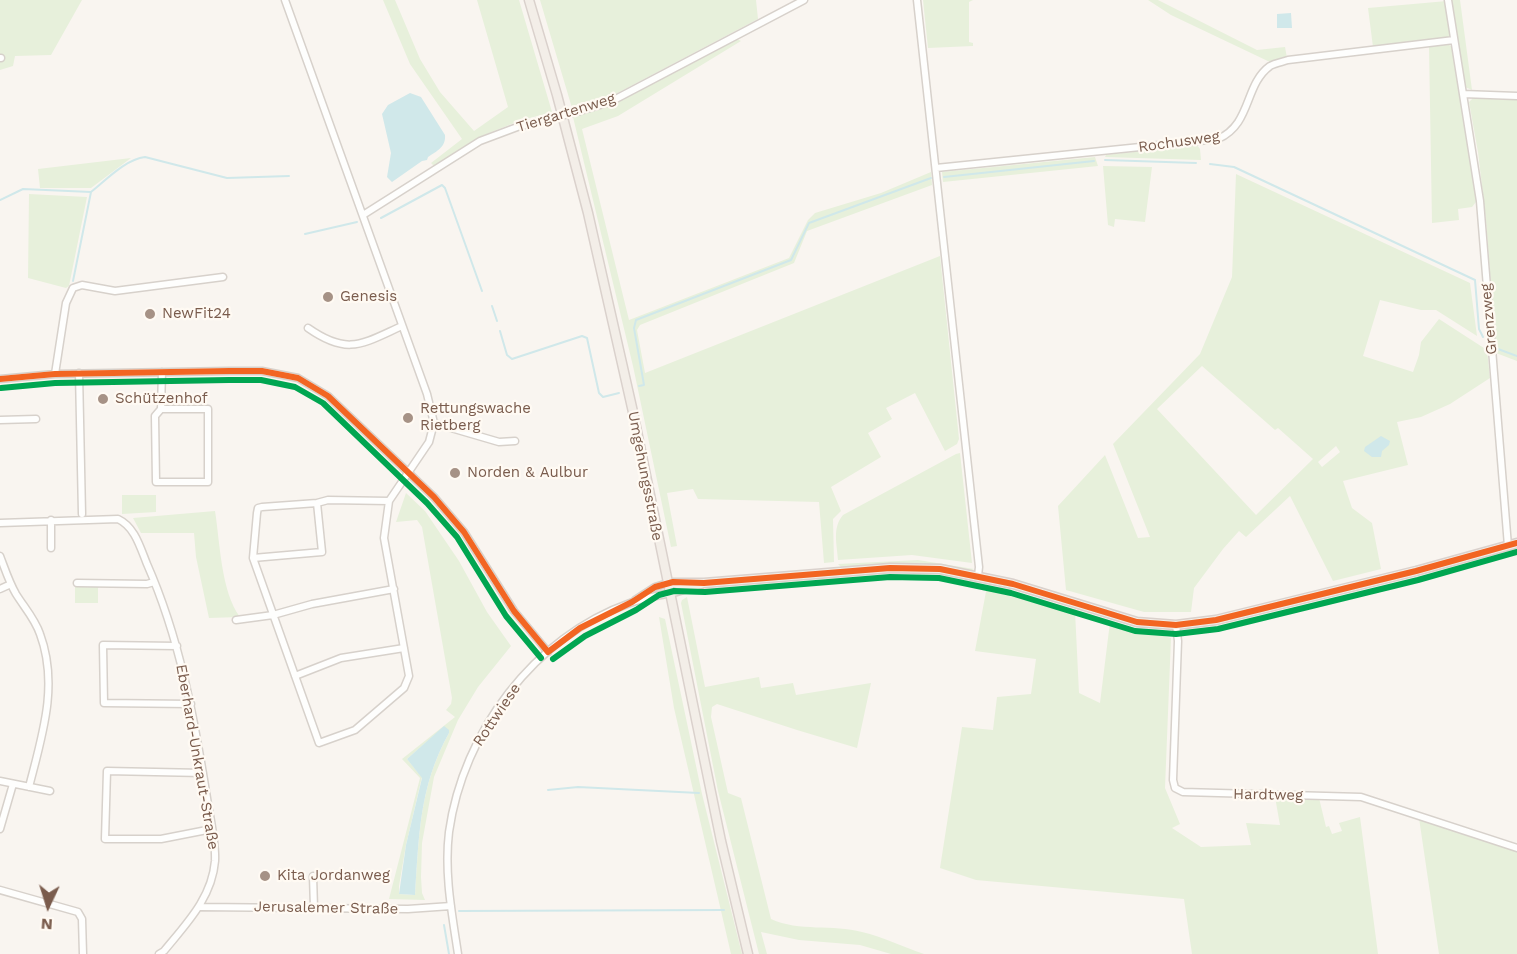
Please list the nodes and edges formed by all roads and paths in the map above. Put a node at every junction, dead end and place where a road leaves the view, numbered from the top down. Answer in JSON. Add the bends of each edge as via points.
{"nodes":[{"id":1,"x":285,"y":0,"type":"edge"},
{"id":2,"x":529,"y":0,"type":"edge"},
{"id":3,"x":804,"y":0,"type":"edge"},
{"id":4,"x":917,"y":0,"type":"edge"},
{"id":5,"x":1448,"y":0,"type":"edge"},
{"id":6,"x":1454,"y":40,"type":"junction"},
{"id":7,"x":1464,"y":94,"type":"junction"},
{"id":8,"x":1517,"y":96,"type":"edge"},
{"id":9,"x":936,"y":168,"type":"junction"},
{"id":10,"x":363,"y":215,"type":"junction"},
{"id":11,"x":223,"y":278,"type":"dead end"},
{"id":12,"x":402,"y":326,"type":"junction"},
{"id":13,"x":308,"y":328,"type":"dead end"},
{"id":14,"x":162,"y":372,"type":"junction"},
{"id":15,"x":79,"y":373,"type":"junction"},
{"id":16,"x":55,"y":374,"type":"junction"},
{"id":17,"x":0,"y":379,"type":"edge"},
{"id":18,"x":161,"y":409,"type":"junction"},
{"id":19,"x":36,"y":419,"type":"dead end"},
{"id":20,"x":0,"y":420,"type":"edge"},
{"id":21,"x":434,"y":423,"type":"junction"},
{"id":22,"x":515,"y":441,"type":"dead end"},
{"id":23,"x":409,"y":473,"type":"junction"},
{"id":24,"x":389,"y":501,"type":"junction"},
{"id":25,"x":317,"y":503,"type":"junction"},
{"id":26,"x":82,"y":514,"type":"dead end"},
{"id":27,"x":51,"y":520,"type":"junction"},
{"id":28,"x":0,"y":522,"type":"edge"},
{"id":29,"x":1513,"y":545,"type":"edge"},
{"id":30,"x":51,"y":548,"type":"dead end"},
{"id":31,"x":0,"y":556,"type":"edge"},
{"id":32,"x":253,"y":558,"type":"junction"},
{"id":33,"x":978,"y":576,"type":"junction"},
{"id":34,"x":154,"y":582,"type":"junction"},
{"id":35,"x":76,"y":583,"type":"dead end"},
{"id":36,"x":668,"y":583,"type":"junction"},
{"id":37,"x":704,"y":583,"type":"junction"},
{"id":38,"x":11,"y":584,"type":"junction"},
{"id":39,"x":0,"y":588,"type":"edge"},
{"id":40,"x":394,"y":589,"type":"junction"},
{"id":41,"x":670,"y":593,"type":"junction"},
{"id":42,"x":632,"y":602,"type":"junction"},
{"id":43,"x":273,"y":615,"type":"junction"},
{"id":44,"x":236,"y":620,"type":"dead end"},
{"id":45,"x":1176,"y":625,"type":"junction"},
{"id":46,"x":177,"y":646,"type":"junction"},
{"id":47,"x":404,"y":648,"type":"junction"},
{"id":48,"x":548,"y":652,"type":"junction"},
{"id":49,"x":295,"y":676,"type":"junction"},
{"id":50,"x":191,"y":704,"type":"junction"},
{"id":51,"x":203,"y":772,"type":"junction"},
{"id":52,"x":0,"y":781,"type":"edge"},
{"id":53,"x":13,"y":784,"type":"junction"},
{"id":54,"x":29,"y":787,"type":"junction"},
{"id":55,"x":50,"y":791,"type":"dead end"},
{"id":56,"x":0,"y":829,"type":"edge"},
{"id":57,"x":212,"y":829,"type":"junction"},
{"id":58,"x":1517,"y":848,"type":"edge"},
{"id":59,"x":313,"y":876,"type":"dead end"},
{"id":60,"x":0,"y":890,"type":"edge"},
{"id":61,"x":451,"y":906,"type":"junction"},
{"id":62,"x":200,"y":907,"type":"junction"},
{"id":63,"x":314,"y":908,"type":"junction"},
{"id":64,"x":83,"y":954,"type":"edge"},
{"id":65,"x":159,"y":954,"type":"edge"},
{"id":66,"x":458,"y":954,"type":"edge"},
{"id":67,"x":748,"y":954,"type":"edge"}],
"edges":[{"from":1,"to":10,"type":"street"},
{"from":2,"to":36,"type":"main road","name":"Umgehungsstraße","via":[[588,213]]},
{"from":3,"to":10,"type":"street","name":"Tiergartenweg","bridge":true,"via":[[610,102],[480,141]]},
{"from":4,"to":9,"type":"street"},
{"from":5,"to":6,"type":"street","name":"Grenzweg"},
{"from":6,"to":7,"type":"street","name":"Grenzweg"},
{"from":6,"to":9,"type":"street","name":"Rochusweg","via":[[1272,65],[1261,75],[1238,124],[1218,139]]},
{"from":7,"to":8,"type":"street"},
{"from":7,"to":29,"type":"street","name":"Grenzweg","via":[[1480,201]]},
{"from":9,"to":33,"type":"street"},
{"from":10,"to":12,"type":"street"},
{"from":11,"to":16,"type":"street","via":[[115,291],[82,285],[74,288],[66,303]]},
{"from":12,"to":13,"type":"street","via":[[349,346],[334,344]]},
{"from":12,"to":21,"type":"street"},
{"from":14,"to":15,"type":"street"},
{"from":14,"to":18,"type":"street"},
{"from":14,"to":23,"type":"street","via":[[262,371],[298,378],[328,396]]},
{"from":15,"to":16,"type":"street"},
{"from":15,"to":26,"type":"street"},
{"from":16,"to":17,"type":"street"},
{"from":18,"to":18,"type":"street","via":[[155,416],[156,482],[208,482],[208,409]]},
{"from":19,"to":20,"type":"street"},
{"from":21,"to":22,"type":"street","via":[[499,442]]},
{"from":21,"to":23,"type":"street","via":[[427,446]]},
{"from":23,"to":24,"type":"street"},
{"from":23,"to":48,"type":"street","via":[[453,518],[514,611]]},
{"from":24,"to":25,"type":"street"},
{"from":24,"to":40,"type":"street","via":[[384,538]]},
{"from":25,"to":32,"type":"street","via":[[258,508]]},
{"from":25,"to":32,"type":"street","via":[[322,552]]},
{"from":27,"to":28,"type":"street","name":"Eberhard-Unkraut-Straße"},
{"from":27,"to":30,"type":"street"},
{"from":27,"to":34,"type":"street","name":"Eberhard-Unkraut-Straße","via":[[124,522],[135,536]]},
{"from":29,"to":45,"type":"main road","via":[[1216,620]]},
{"from":31,"to":38,"type":"street"},
{"from":32,"to":43,"type":"street"},
{"from":33,"to":37,"type":"main road","via":[[940,569],[890,568]]},
{"from":33,"to":45,"type":"main road","via":[[1137,622]]},
{"from":34,"to":35,"type":"street"},
{"from":34,"to":46,"type":"street","name":"Eberhard-Unkraut-Straße"},
{"from":36,"to":37,"type":"main road"},
{"from":36,"to":41,"type":"main road","name":"Umgehungsstraße"},
{"from":36,"to":42,"type":"street","name":"Rottwiese"},
{"from":37,"to":41,"type":"main road"},
{"from":38,"to":39,"type":"street"},
{"from":38,"to":54,"type":"street","via":[[40,633],[50,676]]},
{"from":40,"to":43,"type":"street"},
{"from":40,"to":47,"type":"street"},
{"from":41,"to":42,"type":"street","name":"Rottwiese"},
{"from":41,"to":67,"type":"main road","name":"Umgehungsstraße"},
{"from":42,"to":48,"type":"street","name":"Rottwiese","via":[[580,628]]},
{"from":43,"to":44,"type":"street"},
{"from":43,"to":49,"type":"street"},
{"from":45,"to":58,"type":"street","name":"Hardtweg","via":[[1175,788],[1183,792],[1361,797]]},
{"from":46,"to":50,"type":"street","name":"Eberhard-Unkraut-Straße"},
{"from":46,"to":50,"type":"street","via":[[103,645],[104,703]]},
{"from":47,"to":49,"type":"street","via":[[341,658]]},
{"from":47,"to":49,"type":"street","via":[[409,676],[404,688],[355,730],[319,743]]},
{"from":48,"to":61,"type":"street","name":"Rottwiese","via":[[497,709],[463,774],[449,832]]},
{"from":50,"to":51,"type":"street","name":"Eberhard-Unkraut-Straße"},
{"from":51,"to":57,"type":"street","name":"Eberhard-Unkraut-Straße"},
{"from":51,"to":57,"type":"street","via":[[107,771],[105,839],[161,839]]},
{"from":52,"to":53,"type":"street"},
{"from":53,"to":54,"type":"street"},
{"from":53,"to":56,"type":"street"},
{"from":54,"to":55,"type":"street"},
{"from":57,"to":62,"type":"street","name":"Eberhard-Unkraut-Straße","via":[[215,861]]},
{"from":59,"to":63,"type":"street"},
{"from":60,"to":64,"type":"street","via":[[78,912],[82,919]]},
{"from":61,"to":63,"type":"street","name":"Jerusalemer Straße"},
{"from":61,"to":66,"type":"street","name":"Rottwiese"},
{"from":62,"to":63,"type":"street","name":"Jerusalemer Straße"},
{"from":62,"to":65,"type":"street","name":"Eberhard-Unkraut-Straße"}]}
